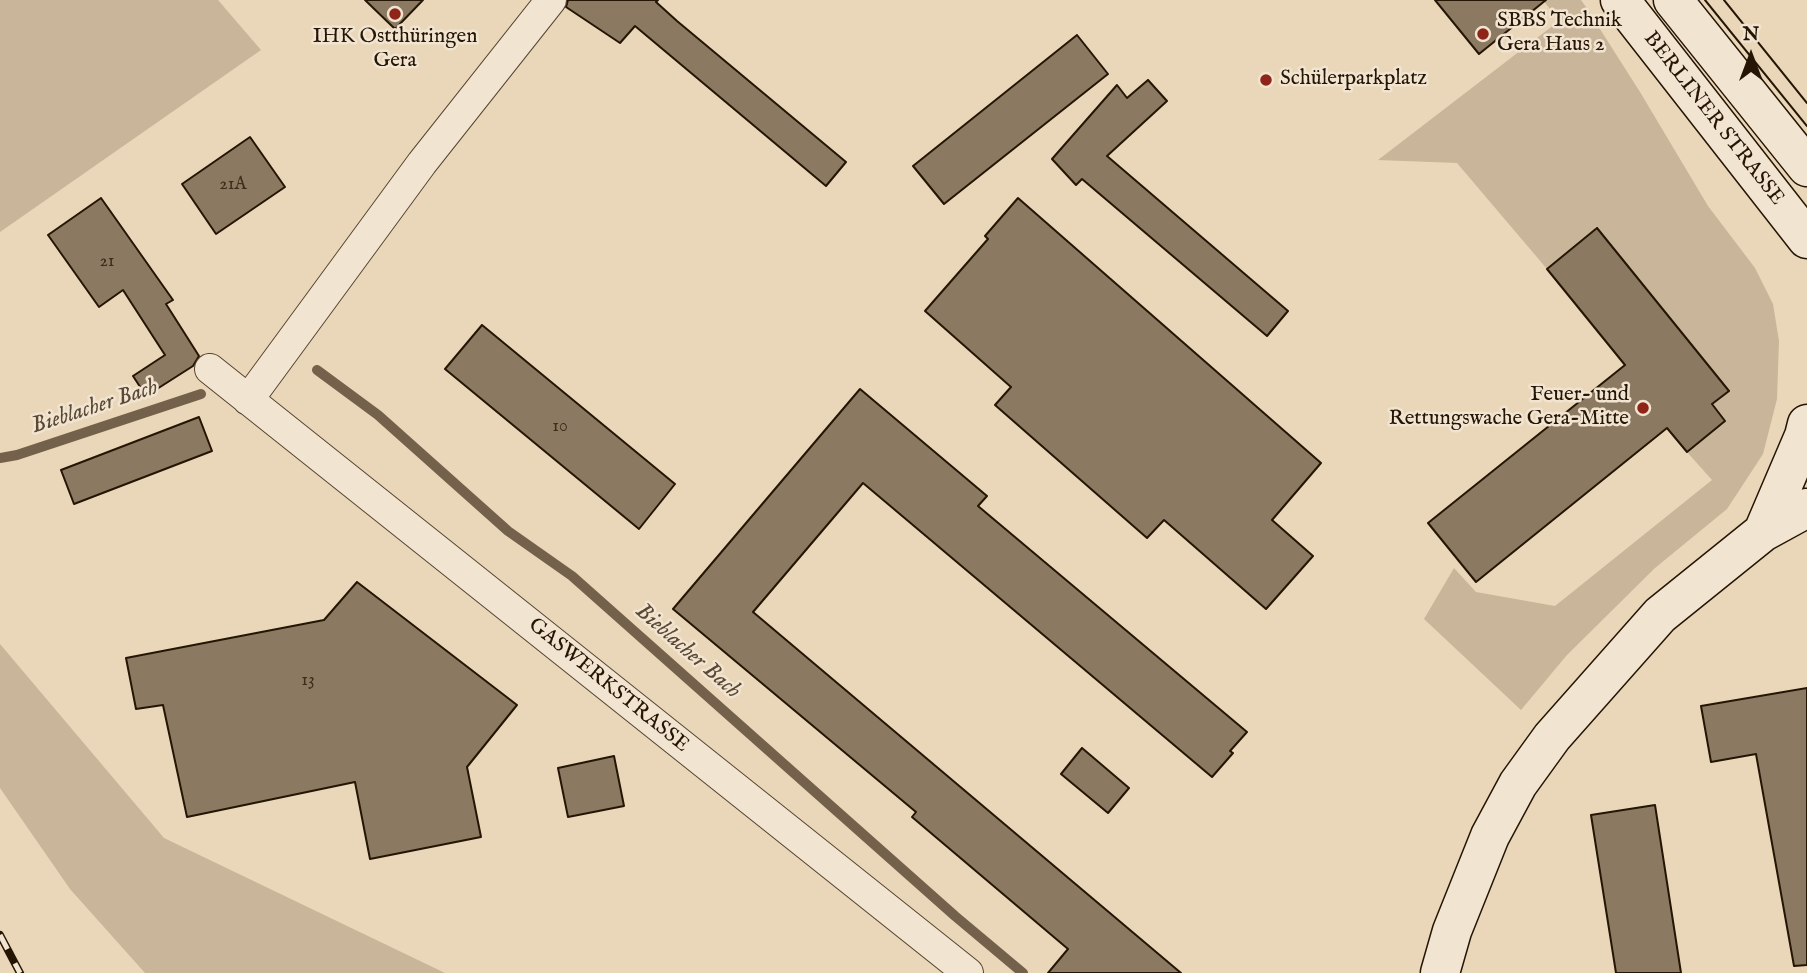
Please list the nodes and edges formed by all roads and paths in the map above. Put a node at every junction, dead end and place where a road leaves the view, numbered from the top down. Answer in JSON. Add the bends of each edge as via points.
{"nodes":[{"id":1,"x":551,"y":0,"type":"edge"},
{"id":2,"x":1619,"y":0,"type":"edge"},
{"id":3,"x":1674,"y":0,"type":"edge"},
{"id":4,"x":1807,"y":167,"type":"edge"},
{"id":5,"x":1806,"y":248,"type":"edge"},
{"id":6,"x":210,"y":369,"type":"dead end"},
{"id":7,"x":248,"y":400,"type":"junction"},
{"id":8,"x":1807,"y":424,"type":"edge"},
{"id":9,"x":1807,"y":508,"type":"edge"},
{"id":10,"x":1763,"y":532,"type":"junction"},
{"id":11,"x":968,"y":973,"type":"edge"},
{"id":12,"x":1440,"y":973,"type":"edge"}],
"edges":[{"from":1,"to":7,"type":"street","via":[[422,163]]},
{"from":2,"to":5,"type":"main road","name":"BERLINER STRASSE"},
{"from":3,"to":4,"type":"main road","name":"BERLINER STRASSE"},
{"from":6,"to":7,"type":"street","name":"GASWERKSTRASSE"},
{"from":7,"to":11,"type":"street","name":"GASWERKSTRASSE"},
{"from":8,"to":10,"type":"main road"},
{"from":9,"to":10,"type":"main road"},
{"from":10,"to":12,"type":"main road","via":[[1660,615],[1552,737],[1518,784],[1490,835]]}]}
